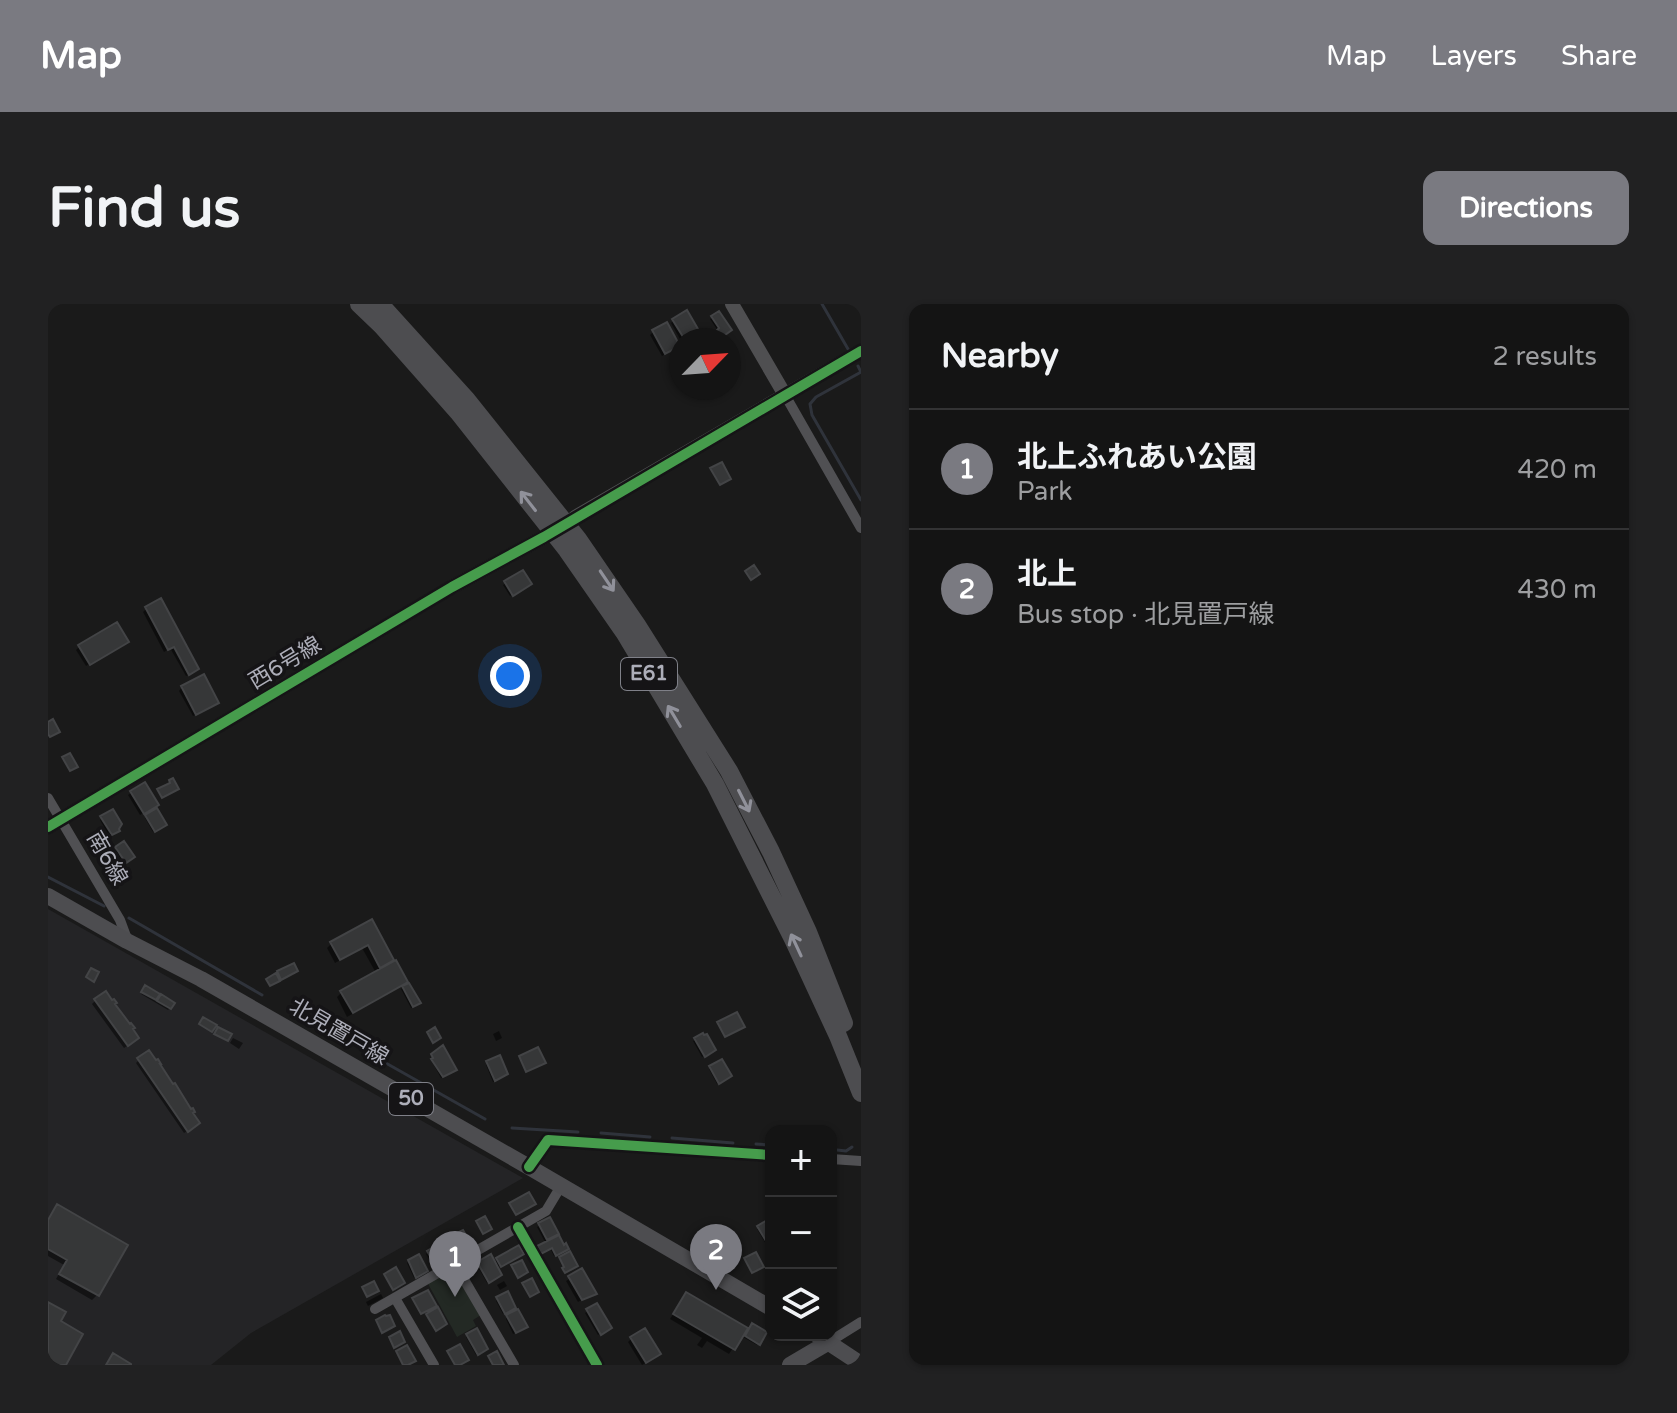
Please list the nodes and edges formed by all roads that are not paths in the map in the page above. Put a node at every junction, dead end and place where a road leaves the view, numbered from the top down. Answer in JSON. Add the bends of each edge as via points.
{"nodes":[{"id":1,"x":359,"y":304,"type":"edge"},
{"id":2,"x":380,"y":304,"type":"edge"},
{"id":3,"x":732,"y":304,"type":"edge"},
{"id":4,"x":861,"y":351,"type":"edge"},
{"id":5,"x":785,"y":395,"type":"junction"},
{"id":6,"x":575,"y":517,"type":"dead end"},
{"id":7,"x":861,"y":528,"type":"edge"},
{"id":8,"x":544,"y":537,"type":"dead end"},
{"id":9,"x":48,"y":798,"type":"edge"},
{"id":10,"x":54,"y":823,"type":"edge"},
{"id":11,"x":48,"y":896,"type":"edge"},
{"id":12,"x":127,"y":941,"type":"junction"},
{"id":13,"x":861,"y":1069,"type":"edge"},
{"id":14,"x":861,"y":1093,"type":"edge"},
{"id":15,"x":765,"y":1155,"type":"edge"},
{"id":16,"x":837,"y":1159,"type":"edge"},
{"id":17,"x":861,"y":1161,"type":"edge"},
{"id":18,"x":529,"y":1167,"type":"junction"},
{"id":19,"x":561,"y":1186,"type":"junction"},
{"id":20,"x":518,"y":1227,"type":"junction"},
{"id":21,"x":455,"y":1264,"type":"junction"},
{"id":22,"x":395,"y":1298,"type":"junction"},
{"id":23,"x":765,"y":1305,"type":"edge"},
{"id":24,"x":375,"y":1309,"type":"dead end"},
{"id":25,"x":861,"y":1322,"type":"edge"},
{"id":26,"x":837,"y":1332,"type":"edge"},
{"id":27,"x":819,"y":1341,"type":"edge"},
{"id":28,"x":827,"y":1341,"type":"edge"},
{"id":29,"x":830,"y":1341,"type":"edge"},
{"id":30,"x":861,"y":1355,"type":"edge"},
{"id":31,"x":861,"y":1364,"type":"edge"},
{"id":32,"x":434,"y":1365,"type":"edge"},
{"id":33,"x":514,"y":1365,"type":"edge"},
{"id":34,"x":597,"y":1365,"type":"edge"},
{"id":35,"x":790,"y":1365,"type":"edge"}],
"edges":[{"from":14,"to":1,"type":"highway","number":"E61","one_way":true,"via":[[793,939],[715,784],[624,632],[458,412]]},
{"from":2,"to":13,"type":"highway","number":"E61","one_way":true,"via":[[467,400],[578,539],[654,651],[729,771],[771,852]]},
{"from":3,"to":5,"type":"street"},
{"from":4,"to":5,"type":"street"},
{"from":5,"to":6,"type":"street"},
{"from":5,"to":7,"type":"street"},
{"from":8,"to":10,"type":"street","name":"西6号線"},
{"from":9,"to":10,"type":"street","name":"南6線"},
{"from":10,"to":12,"type":"street","name":"南6線","via":[[120,920]]},
{"from":11,"to":12,"type":"main road","name":"北見置戸線","number":"50"},
{"from":12,"to":18,"type":"main road","name":"北見置戸線","number":"50"},
{"from":15,"to":18,"type":"street","via":[[548,1140]]},
{"from":16,"to":17,"type":"street"},
{"from":18,"to":19,"type":"main road","name":"北見置戸線","number":"50"},
{"from":19,"to":20,"type":"street","via":[[546,1211]]},
{"from":19,"to":23,"type":"main road","name":"北見置戸線","number":"50"},
{"from":20,"to":21,"type":"street"},
{"from":20,"to":34,"type":"street"},
{"from":21,"to":22,"type":"street"},
{"from":21,"to":33,"type":"street"},
{"from":22,"to":24,"type":"street"},
{"from":22,"to":32,"type":"street"},
{"from":25,"to":26,"type":"street"},
{"from":27,"to":35,"type":"main road"},
{"from":28,"to":31,"type":"main road"},
{"from":29,"to":30,"type":"main road"}]}
